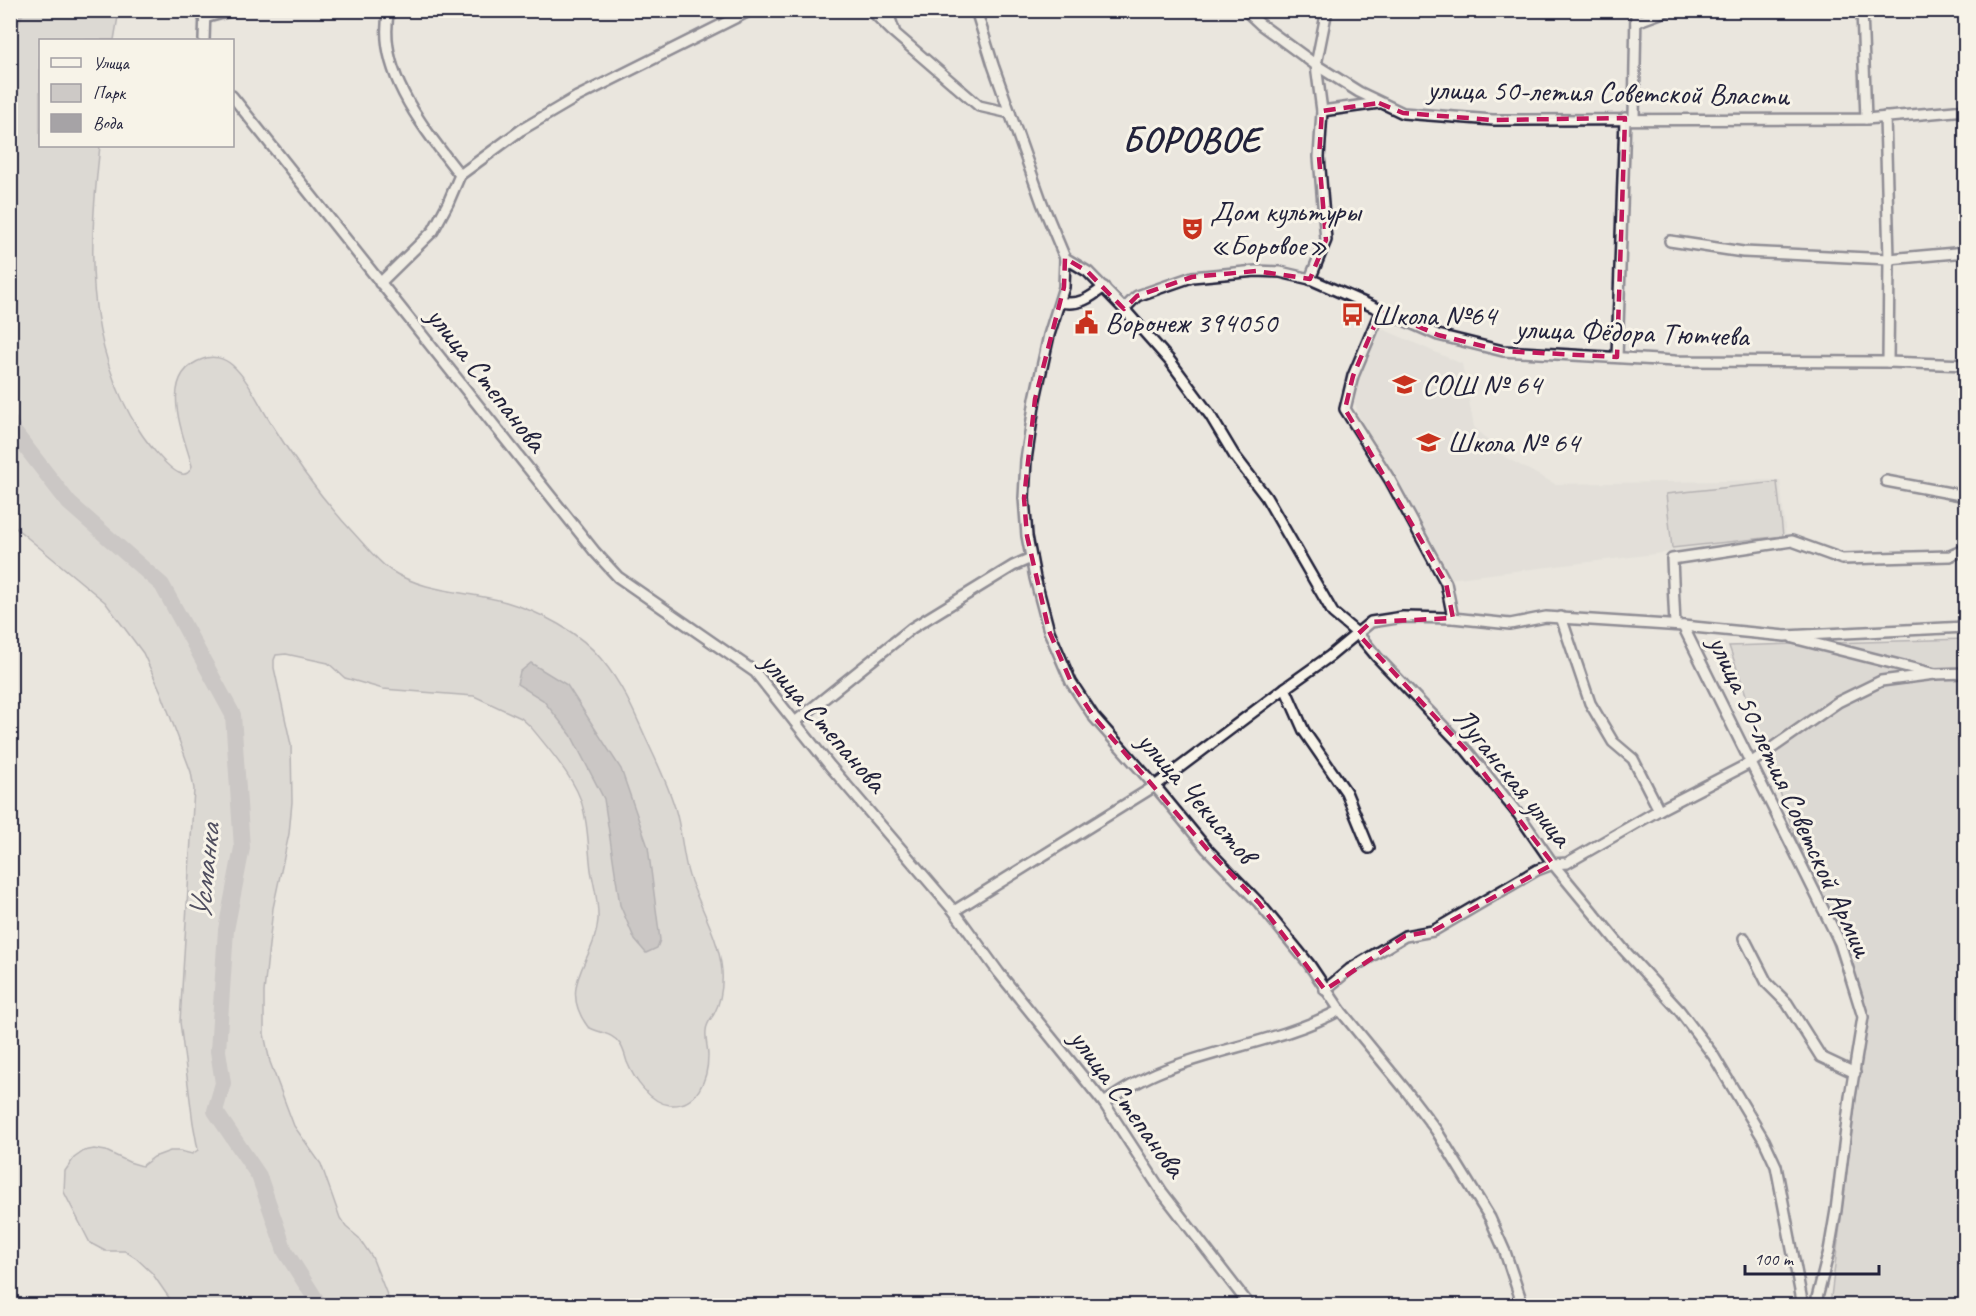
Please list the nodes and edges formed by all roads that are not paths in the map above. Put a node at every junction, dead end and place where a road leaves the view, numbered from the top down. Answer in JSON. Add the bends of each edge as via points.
{"nodes":[{"id":1,"x":234,"y":10,"type":"edge"},
{"id":2,"x":388,"y":10,"type":"edge"},
{"id":3,"x":751,"y":10,"type":"edge"},
{"id":4,"x":871,"y":10,"type":"edge"},
{"id":5,"x":887,"y":10,"type":"edge"},
{"id":6,"x":976,"y":10,"type":"edge"},
{"id":7,"x":1245,"y":10,"type":"edge"},
{"id":8,"x":1327,"y":10,"type":"edge"},
{"id":9,"x":1636,"y":10,"type":"edge"},
{"id":10,"x":1669,"y":10,"type":"edge"},
{"id":11,"x":1862,"y":10,"type":"edge"},
{"id":12,"x":205,"y":14,"type":"edge"},
{"id":13,"x":1636,"y":22,"type":"junction"},
{"id":14,"x":897,"y":35,"type":"junction"},
{"id":15,"x":204,"y":39,"type":"edge"},
{"id":16,"x":1316,"y":65,"type":"junction"},
{"id":17,"x":234,"y":99,"type":"edge"},
{"id":18,"x":1379,"y":103,"type":"junction"},
{"id":19,"x":1965,"y":110,"type":"edge"},
{"id":20,"x":1322,"y":111,"type":"junction"},
{"id":21,"x":1010,"y":113,"type":"junction"},
{"id":22,"x":1885,"y":117,"type":"junction"},
{"id":23,"x":1630,"y":118,"type":"junction"},
{"id":24,"x":1866,"y":118,"type":"junction"},
{"id":25,"x":460,"y":175,"type":"junction"},
{"id":26,"x":1670,"y":241,"type":"dead end"},
{"id":27,"x":1965,"y":252,"type":"edge"},
{"id":28,"x":1065,"y":258,"type":"junction"},
{"id":29,"x":1889,"y":259,"type":"junction"},
{"id":30,"x":1310,"y":279,"type":"junction"},
{"id":31,"x":380,"y":283,"type":"junction"},
{"id":32,"x":1104,"y":287,"type":"junction"},
{"id":33,"x":1060,"y":302,"type":"junction"},
{"id":34,"x":1124,"y":309,"type":"junction"},
{"id":35,"x":1381,"y":310,"type":"junction"},
{"id":36,"x":1617,"y":357,"type":"junction"},
{"id":37,"x":1888,"y":362,"type":"junction"},
{"id":38,"x":1965,"y":365,"type":"edge"},
{"id":39,"x":1886,"y":481,"type":"dead end"},
{"id":40,"x":1965,"y":496,"type":"edge"},
{"id":41,"x":1965,"y":549,"type":"edge"},
{"id":42,"x":1031,"y":558,"type":"junction"},
{"id":43,"x":1561,"y":617,"type":"junction"},
{"id":44,"x":1453,"y":618,"type":"junction"},
{"id":45,"x":1679,"y":625,"type":"junction"},
{"id":46,"x":1965,"y":627,"type":"edge"},
{"id":47,"x":1358,"y":634,"type":"junction"},
{"id":48,"x":1785,"y":636,"type":"junction"},
{"id":49,"x":1965,"y":673,"type":"edge"},
{"id":50,"x":1935,"y":674,"type":"junction"},
{"id":51,"x":1285,"y":688,"type":"junction"},
{"id":52,"x":795,"y":722,"type":"junction"},
{"id":53,"x":1752,"y":762,"type":"junction"},
{"id":54,"x":1155,"y":786,"type":"junction"},
{"id":55,"x":1659,"y":810,"type":"junction"},
{"id":56,"x":1369,"y":848,"type":"dead end"},
{"id":57,"x":1553,"y":864,"type":"junction"},
{"id":58,"x":954,"y":911,"type":"junction"},
{"id":59,"x":1744,"y":938,"type":"dead end"},
{"id":60,"x":1325,"y":990,"type":"junction"},
{"id":61,"x":1340,"y":1010,"type":"junction"},
{"id":62,"x":1855,"y":1073,"type":"junction"},
{"id":63,"x":1104,"y":1103,"type":"junction"},
{"id":64,"x":1250,"y":1305,"type":"edge"},
{"id":65,"x":1519,"y":1305,"type":"edge"},
{"id":66,"x":1803,"y":1305,"type":"edge"},
{"id":67,"x":1815,"y":1305,"type":"edge"}],
"edges":[{"from":1,"to":12,"type":"street"},
{"from":2,"to":25,"type":"street","via":[[386,39],[397,80],[419,122]]},
{"from":3,"to":25,"type":"street","via":[[577,97],[521,130]]},
{"from":4,"to":14,"type":"street"},
{"from":5,"to":14,"type":"street"},
{"from":6,"to":21,"type":"street"},
{"from":7,"to":16,"type":"street","name":"улица 50-летия Советской Власти"},
{"from":8,"to":16,"type":"street"},
{"from":9,"to":13,"type":"street"},
{"from":10,"to":13,"type":"street"},
{"from":11,"to":24,"type":"street"},
{"from":12,"to":15,"type":"street"},
{"from":13,"to":23,"type":"street"},
{"from":14,"to":21,"type":"street","via":[[978,106]]},
{"from":16,"to":18,"type":"street","name":"улица 50-летия Советской Власти"},
{"from":16,"to":20,"type":"street"},
{"from":17,"to":31,"type":"street","name":"улица Степанова"},
{"from":18,"to":20,"type":"street"},
{"from":18,"to":23,"type":"street","name":"улица 50-летия Советской Власти","via":[[1403,113],[1493,120]]},
{"from":19,"to":22,"type":"street","name":"улица 50-летия Советской Власти"},
{"from":20,"to":30,"type":"street","via":[[1319,157],[1326,240]]},
{"from":21,"to":28,"type":"street"},
{"from":22,"to":24,"type":"street","name":"улица 50-летия Советской Власти"},
{"from":22,"to":29,"type":"street"},
{"from":23,"to":24,"type":"street","name":"улица 50-летия Советской Власти"},
{"from":23,"to":36,"type":"street"},
{"from":25,"to":31,"type":"street","via":[[433,231]]},
{"from":26,"to":29,"type":"street","via":[[1743,252]]},
{"from":27,"to":29,"type":"street"},
{"from":28,"to":32,"type":"street","name":"Луганская улица"},
{"from":28,"to":33,"type":"street","name":"улица Чекистов"},
{"from":29,"to":37,"type":"street"},
{"from":30,"to":34,"type":"street","name":"улица Фёдора Тютчева","via":[[1256,271],[1192,277],[1137,296]]},
{"from":30,"to":35,"type":"street","name":"улица Фёдора Тютчева"},
{"from":31,"to":52,"type":"street","name":"улица Степанова","via":[[618,577],[755,672]]},
{"from":32,"to":33,"type":"street","via":[[1080,302]]},
{"from":32,"to":34,"type":"street","name":"Луганская улица"},
{"from":33,"to":42,"type":"street","name":"улица Чекистов","via":[[1035,399],[1026,460],[1024,498]]},
{"from":34,"to":47,"type":"street","name":"Луганская улица","via":[[1210,415],[1266,497],[1333,614]]},
{"from":35,"to":36,"type":"street","name":"улица Фёдора Тютчева","via":[[1438,334],[1503,351]]},
{"from":35,"to":44,"type":"street","via":[[1353,376],[1345,409],[1390,480],[1446,583]]},
{"from":36,"to":37,"type":"street","name":"улица Фёдора Тютчева","via":[[1675,362]]},
{"from":37,"to":38,"type":"street","name":"улица Фёдора Тютчева"},
{"from":39,"to":40,"type":"street"},
{"from":41,"to":45,"type":"street","via":[[1950,556],[1842,559],[1792,541],[1672,559]]},
{"from":42,"to":52,"type":"street","via":[[912,628]]},
{"from":42,"to":54,"type":"street","name":"улица Чекистов","via":[[1049,631],[1071,682],[1094,717]]},
{"from":43,"to":44,"type":"street","name":"улица 50-летия Советской Армии","via":[[1510,624]]},
{"from":43,"to":45,"type":"street","name":"улица 50-летия Советской Армии"},
{"from":43,"to":55,"type":"street","via":[[1590,704],[1613,742],[1633,759]]},
{"from":44,"to":47,"type":"street","name":"улица 50-летия Советской Армии","via":[[1403,617],[1371,622]]},
{"from":45,"to":48,"type":"street","name":"улица 50-летия Советской Армии"},
{"from":45,"to":53,"type":"street","name":"улица 50-летия Советской Армии"},
{"from":46,"to":48,"type":"street"},
{"from":47,"to":51,"type":"street","name":"улица 50-летия Советской Армии"},
{"from":47,"to":57,"type":"street","name":"Луганская улица","via":[[1467,751]]},
{"from":48,"to":50,"type":"street"},
{"from":49,"to":50,"type":"street"},
{"from":50,"to":53,"type":"street","via":[[1881,681],[1838,702]]},
{"from":51,"to":54,"type":"street","name":"улица 50-летия Советской Армии"},
{"from":51,"to":56,"type":"street","via":[[1304,731],[1346,792]]},
{"from":52,"to":58,"type":"street","name":"улица Степанова"},
{"from":53,"to":55,"type":"street"},
{"from":53,"to":62,"type":"street","name":"улица 50-летия Советской Армии","via":[[1840,943],[1863,1017]]},
{"from":54,"to":58,"type":"street","name":"улица 50-летия Советской Армии"},
{"from":54,"to":60,"type":"street","name":"улица Чекистов","via":[[1207,849],[1260,903]]},
{"from":55,"to":57,"type":"street","via":[[1567,863]]},
{"from":57,"to":60,"type":"street","via":[[1433,931],[1405,936],[1350,969]]},
{"from":57,"to":66,"type":"street","name":"Луганская улица","via":[[1679,1010],[1713,1055],[1764,1140],[1776,1166]]},
{"from":58,"to":63,"type":"street","name":"улица Степанова"},
{"from":59,"to":62,"type":"street","via":[[1767,983],[1787,1003],[1821,1058]]},
{"from":60,"to":61,"type":"street","name":"улица Чекистов"},
{"from":61,"to":63,"type":"street","via":[[1314,1025],[1165,1070],[1128,1086]]},
{"from":61,"to":65,"type":"street","name":"улица Чекистов","via":[[1436,1130],[1490,1218],[1505,1252]]},
{"from":62,"to":67,"type":"street","name":"улица 50-летия Советской Армии","via":[[1829,1251]]},
{"from":63,"to":64,"type":"street","name":"улица Степанова","via":[[1162,1192]]}]}
